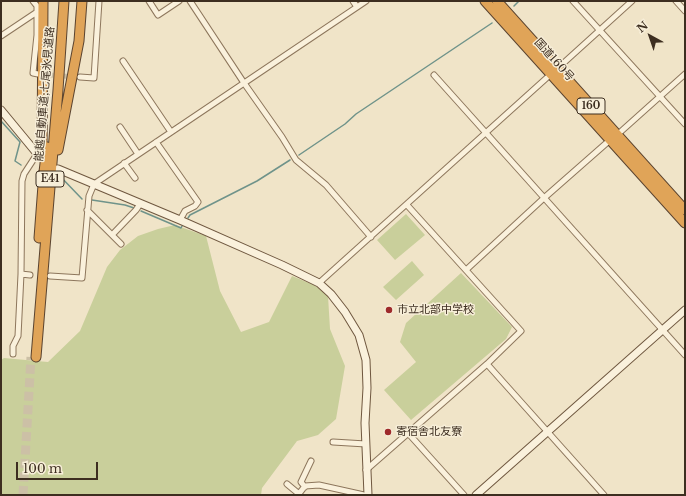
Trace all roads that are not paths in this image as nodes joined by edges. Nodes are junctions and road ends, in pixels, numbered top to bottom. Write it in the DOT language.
graph roads {
  1 [pos="33,1"];
  2 [pos="43,1"];
  3 [pos="59,1"];
  4 [pos="64,1"];
  5 [pos="82,1"];
  6 [pos="99,1"];
  7 [pos="149,1"];
  8 [pos="179,1"];
  9 [pos="190,1"];
  10 [pos="353,1"];
  11 [pos="366,1"];
  12 [pos="485,1"];
  13 [pos="497,1"];
  14 [pos="574,1"];
  15 [pos="632,1"];
  16 [pos="676,1"];
  17 [pos="356,7"];
  18 [pos="685,11"];
  19 [pos="37,12"];
  20 [pos="600,30"];
  21 [pos="1,36"];
  22 [pos="123,61"];
  23 [pos="558,68"];
  24 [pos="38,74"];
  25 [pos="551,74"];
  26 [pos="685,74"];
  27 [pos="434,75"];
  28 [pos="80,77"];
  29 [pos="244,83"];
  30 [pos="660,96"];
  31 [pos="1,110"];
  32 [pos="685,124"];
  33 [pos="120,127"];
  34 [pos="171,132"];
  35 [pos="486,133"];
  36 [pos="614,138"];
  37 [pos="156,142"];
  38 [pos="138,154"];
  39 [pos="38,155"];
  40 [pos="124,163"];
  41 [pos="58,169"];
  42 [pos="134,178"];
  43 [pos="94,184"];
  44 [pos="544,198"];
  45 [pos="45,204"];
  46 [pos="140,204"];
  47 [pos="406,205"];
  48 [pos="87,210"];
  49 [pos="685,210"];
  50 [pos="180,220"];
  51 [pos="685,223"];
  52 [pos="112,235"];
  53 [pos="371,237"];
  54 [pos="121,244"];
  55 [pos="466,270"];
  56 [pos="21,274"];
  57 [pos="30,275"];
  58 [pos="50,276"];
  59 [pos="319,283"];
  60 [pos="685,310"];
  61 [pos="662,330"];
  62 [pos="13,354"];
  63 [pos="685,355"];
  64 [pos="33,357"];
  65 [pos="487,364"];
  66 [pos="547,432"];
  67 [pos="408,433"];
  68 [pos="333,442"];
  69 [pos="366,444"];
  70 [pos="311,461"];
  71 [pos="366,470"];
  72 [pos="287,484"];
  73 [pos="305,487"];
  74 [pos="299,494"];
  75 [pos="364,495"];
  76 [pos="368,495"];
  77 [pos="464,495"];
  78 [pos="476,495"];
  79 [pos="604,495"];
  1 -- 19 [label="street"];
  2 -- 45 [label="highway"];
  3 -- 45 [label="highway, 能越自動車道;七尾氷見道路 / E41"];
  4 -- 45 [label="highway, 能越自動車道;七尾氷見道路 / E41"];
  5 -- 45 [label="highway"];
  6 -- 28 [label="street"];
  7 -- 8 [label="street"];
  9 -- 29 [label="street"];
  10 -- 17 [label="street"];
  11 -- 17 [label="street"];
  12 -- 25 [label="highway, 国道160号 / 160"];
  13 -- 23 [label="highway, 国道160号 / 160"];
  14 -- 20 [label="street"];
  15 -- 20 [label="street"];
  16 -- 18 [label="street"];
  17 -- 29 [label="street"];
  19 -- 21 [label="street"];
  19 -- 24 [label="street"];
  20 -- 23 [label="street"];
  20 -- 30 [label="street"];
  22 -- 34 [label="street"];
  23 -- 36 [label="highway, 国道160号 / 160"];
  25 -- 35 [label="street"];
  25 -- 36 [label="highway, 国道160号 / 160"];
  26 -- 30 [label="street"];
  27 -- 35 [label="street"];
  29 -- 34 [label="street"];
  29 -- 53 [label="street"];
  30 -- 32 [label="street"];
  30 -- 36 [label="street"];
  31 -- 39 [label="street"];
  33 -- 38 [label="street"];
  34 -- 37 [label="street"];
  35 -- 44 [label="street"];
  35 -- 47 [label="street"];
  36 -- 44 [label="street"];
  36 -- 49 [label="highway, 国道160号 / 160"];
  36 -- 51 [label="highway, 国道160号 / 160"];
  37 -- 38 [label="street"];
  37 -- 50 [label="street"];
  38 -- 40 [label="street"];
  39 -- 56 [label="street"];
  40 -- 42 [label="street"];
  40 -- 43 [label="street"];
  41 -- 43 [label="street"];
  43 -- 46 [label="street"];
  43 -- 48 [label="street"];
  44 -- 55 [label="street"];
  44 -- 61 [label="street"];
  45 -- 64 [label="highway, 能越自動車道;七尾氷見道路 / E41"];
  46 -- 50 [label="street"];
  46 -- 52 [label="street"];
  47 -- 53 [label="street"];
  47 -- 55 [label="street"];
  48 -- 52 [label="street"];
  48 -- 58 [label="street"];
  50 -- 59 [label="street"];
  52 -- 54 [label="street"];
  53 -- 59 [label="street"];
  55 -- 65 [label="street"];
  56 -- 57 [label="street"];
  56 -- 62 [label="street"];
  59 -- 69 [label="street"];
  60 -- 61 [label="street"];
  61 -- 63 [label="street"];
  61 -- 66 [label="street"];
  65 -- 66 [label="street"];
  65 -- 67 [label="street"];
  66 -- 78 [label="street"];
  66 -- 79 [label="street"];
  67 -- 71 [label="street"];
  67 -- 77 [label="street"];
  68 -- 69 [label="street"];
  69 -- 71 [label="street"];
  70 -- 73 [label="street"];
  71 -- 76 [label="street"];
  72 -- 74 [label="street"];
  73 -- 74 [label="street"];
  73 -- 75 [label="street"];
}
